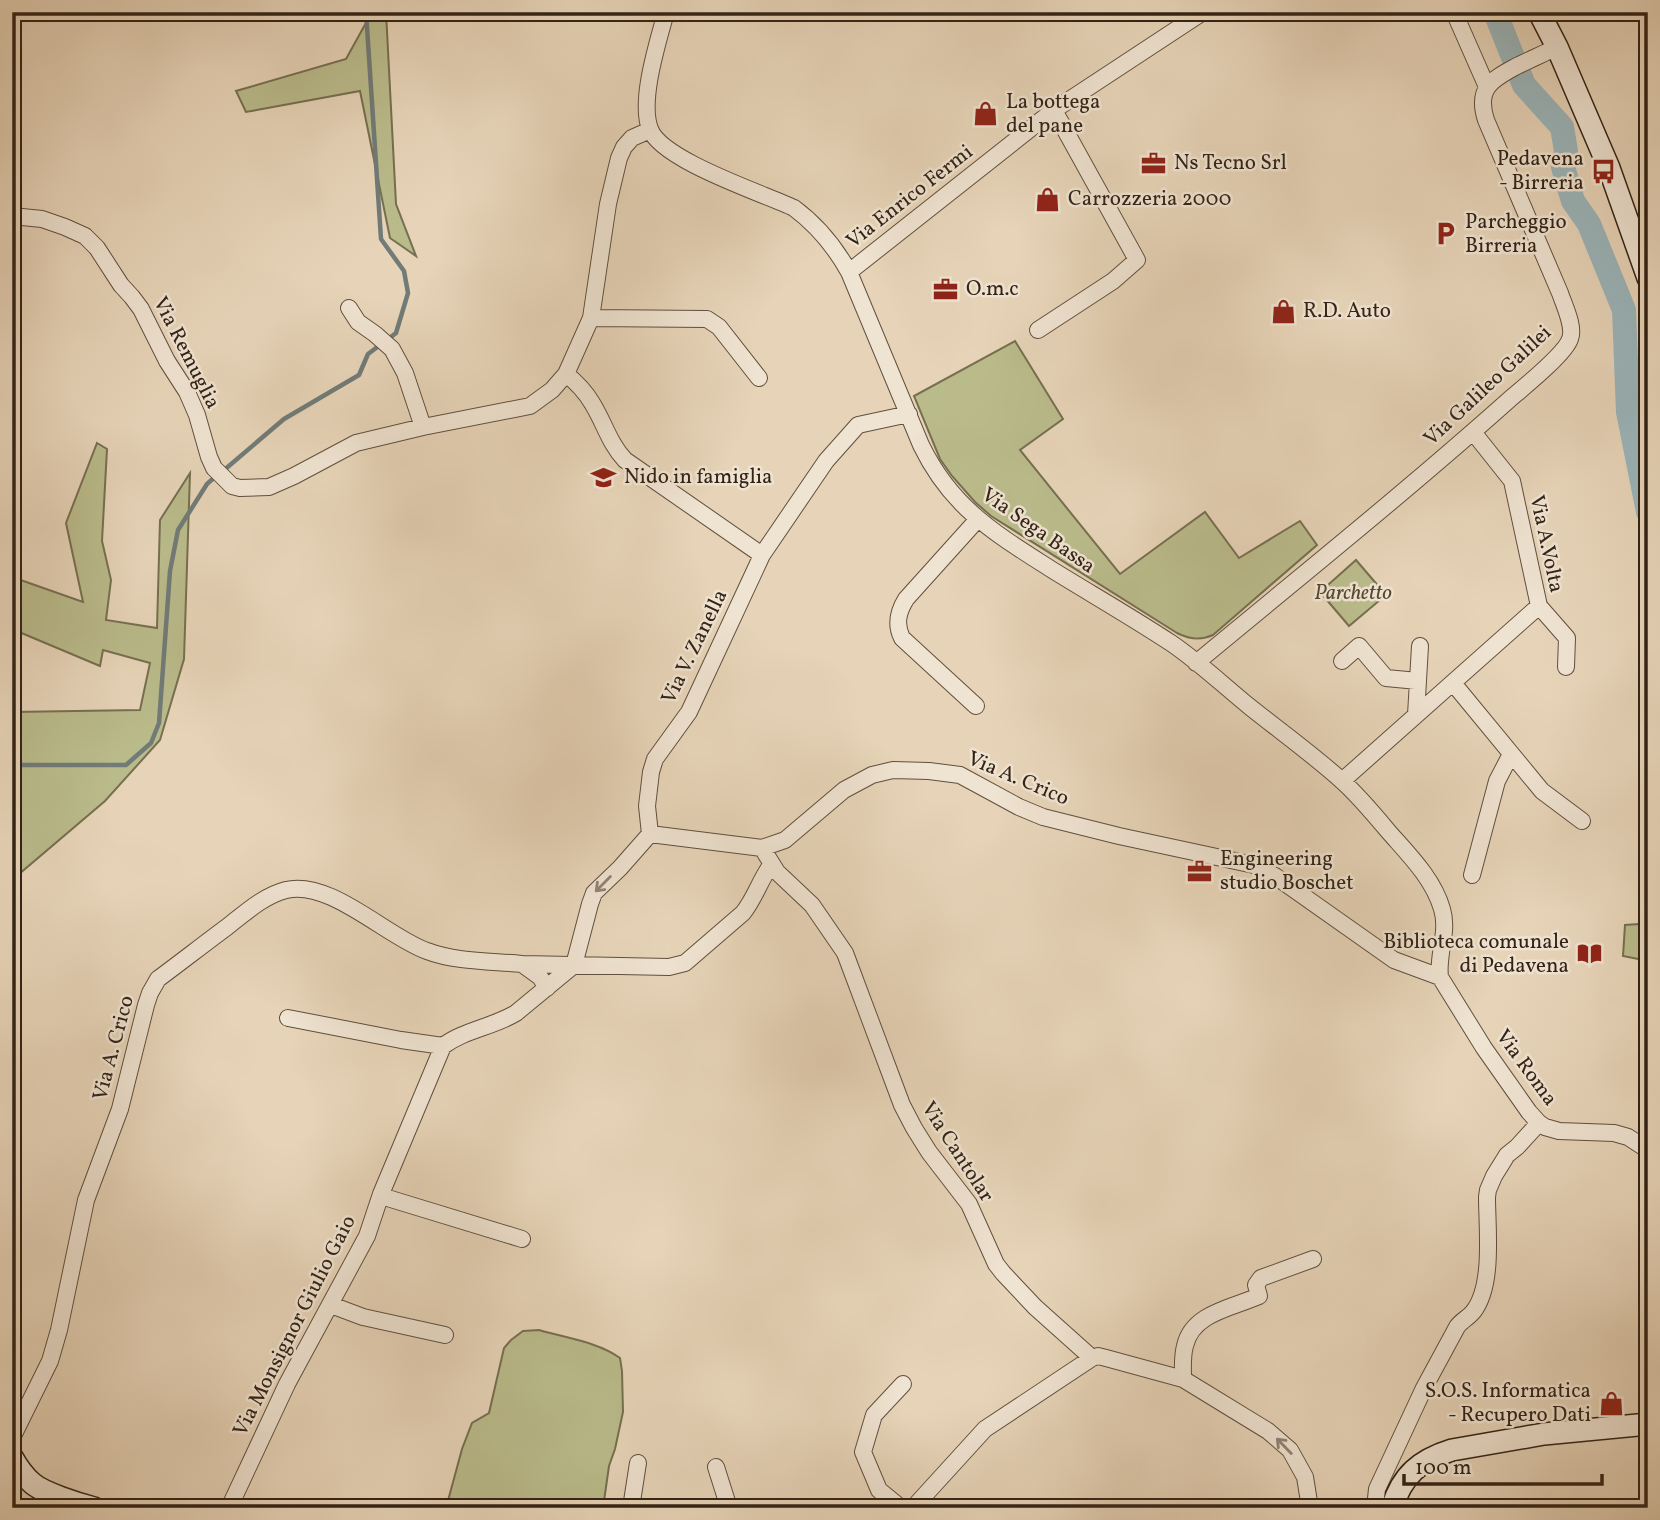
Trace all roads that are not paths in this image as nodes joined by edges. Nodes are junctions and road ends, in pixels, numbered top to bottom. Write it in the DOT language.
graph roads {
  1 [pos="666,12"];
  2 [pos="1203,12"];
  3 [pos="1454,12"];
  4 [pos="1539,12"];
  5 [pos="1557,47"];
  6 [pos="1492,82"];
  7 [pos="1054,110"];
  8 [pos="650,130"];
  9 [pos="12,216"];
  10 [pos="849,272"];
  11 [pos="1648,278"];
  12 [pos="349,307"];
  13 [pos="591,318"];
  14 [pos="1038,330"];
  15 [pos="566,374"];
  16 [pos="759,378"];
  17 [pos="909,414"];
  18 [pos="423,426"];
  19 [pos="1473,432"];
  20 [pos="978,519"];
  21 [pos="762,555"];
  22 [pos="1539,606"];
  23 [pos="1420,646"];
  24 [pos="1342,661"];
  25 [pos="1196,663"];
  26 [pos="1566,667"];
  27 [pos="1418,681"];
  28 [pos="1453,683"];
  29 [pos="976,706"];
  30 [pos="1416,715"];
  31 [pos="1511,754"];
  32 [pos="1342,781"];
  33 [pos="1582,821"];
  34 [pos="650,834"];
  35 [pos="762,848"];
  36 [pos="771,865"];
  37 [pos="1472,876"];
  38 [pos="522,964"];
  39 [pos="574,965"];
  40 [pos="1440,977"];
  41 [pos="547,988"];
  42 [pos="288,1018"];
  43 [pos="443,1046"];
  44 [pos="1539,1123"];
  45 [pos="1648,1150"];
  46 [pos="381,1196"];
  47 [pos="522,1239"];
  48 [pos="1313,1259"];
  49 [pos="331,1305"];
  50 [pos="445,1335"];
  51 [pos="1093,1358"];
  52 [pos="1190,1383"];
  53 [pos="903,1384"];
  54 [pos="1648,1424"];
  55 [pos="12,1438"];
  56 [pos="12,1457"];
  57 [pos="638,1463"];
  58 [pos="716,1467"];
  59 [pos="53,1502"];
  60 [pos="1164,1507"];
  61 [pos="94,1508"];
  62 [pos="229,1508"];
  63 [pos="631,1508"];
  64 [pos="729,1508"];
  65 [pos="901,1508"];
  66 [pos="913,1508"];
  67 [pos="1157,1508"];
  68 [pos="1310,1508"];
  69 [pos="1375,1508"];
  70 [pos="1392,1508"];
  1 -- 8 [label="street"];
  2 -- 7 [label="street, Via Enrico Fermi"];
  3 -- 6 [label="street"];
  4 -- 5 [label="main road"];
  5 -- 6 [label="street"];
  5 -- 11 [label="main road"];
  6 -- 19 [label="street, Via Galileo Galilei"];
  7 -- 10 [label="street, Via Enrico Fermi"];
  7 -- 14 [label="street"];
  8 -- 10 [label="street, Via Sega Bassa"];
  8 -- 13 [label="street, Via Remuglia"];
  9 -- 18 [label="street, Via Remuglia"];
  10 -- 17 [label="street, Via Sega Bassa"];
  12 -- 18 [label="street"];
  13 -- 15 [label="street, Via Remuglia"];
  13 -- 16 [label="street"];
  15 -- 18 [label="street, Via Remuglia"];
  15 -- 21 [label="street"];
  17 -- 20 [label="street, Via Sega Bassa"];
  17 -- 21 [label="street, Via V. Zanella"];
  19 -- 22 [label="street, Via A.Volta"];
  19 -- 25 [label="street, Via Galileo Galilei"];
  20 -- 25 [label="street, Via Sega Bassa"];
  20 -- 29 [label="street"];
  21 -- 34 [label="street, Via V. Zanella"];
  22 -- 26 [label="street"];
  22 -- 28 [label="street, Via A.Volta"];
  23 -- 27 [label="street"];
  24 -- 27 [label="street"];
  25 -- 32 [label="street, Via Sega Bassa"];
  27 -- 30 [label="street"];
  28 -- 30 [label="street, Via A.Volta"];
  28 -- 31 [label="street"];
  30 -- 32 [label="street, Via A.Volta"];
  31 -- 33 [label="street"];
  31 -- 37 [label="street"];
  32 -- 40 [label="street, Via Sega Bassa"];
  34 -- 35 [label="street"];
  34 -- 39 [label="street, one-way"];
  35 -- 36 [label="street, Via Cantolar"];
  35 -- 40 [label="street, Via A. Crico"];
  36 -- 39 [label="street"];
  36 -- 51 [label="street, Via Cantolar"];
  38 -- 39 [label="street, Via A. Crico"];
  38 -- 41 [label="street"];
  38 -- 55 [label="street, Via A. Crico"];
  39 -- 41 [label="street"];
  40 -- 44 [label="street, Via Roma"];
  41 -- 43 [label="street"];
  42 -- 43 [label="street"];
  43 -- 46 [label="street, Via Monsignor Giulio Gaio"];
  44 -- 45 [label="street, Via Roma"];
  44 -- 69 [label="street"];
  46 -- 47 [label="street"];
  46 -- 49 [label="street, Via Monsignor Giulio Gaio"];
  48 -- 52 [label="street"];
  49 -- 50 [label="street"];
  49 -- 62 [label="street, Via Monsignor Giulio Gaio"];
  51 -- 52 [label="street"];
  51 -- 66 [label="street"];
  68 -- 52 [label="street, one-way"];
  53 -- 65 [label="street"];
  54 -- 70 [label="main road"];
  56 -- 59 [label="main road"];
  57 -- 63 [label="street"];
  58 -- 64 [label="street"];
  59 -- 61 [label="main road"];
  60 -- 67 [label="street"];
}
